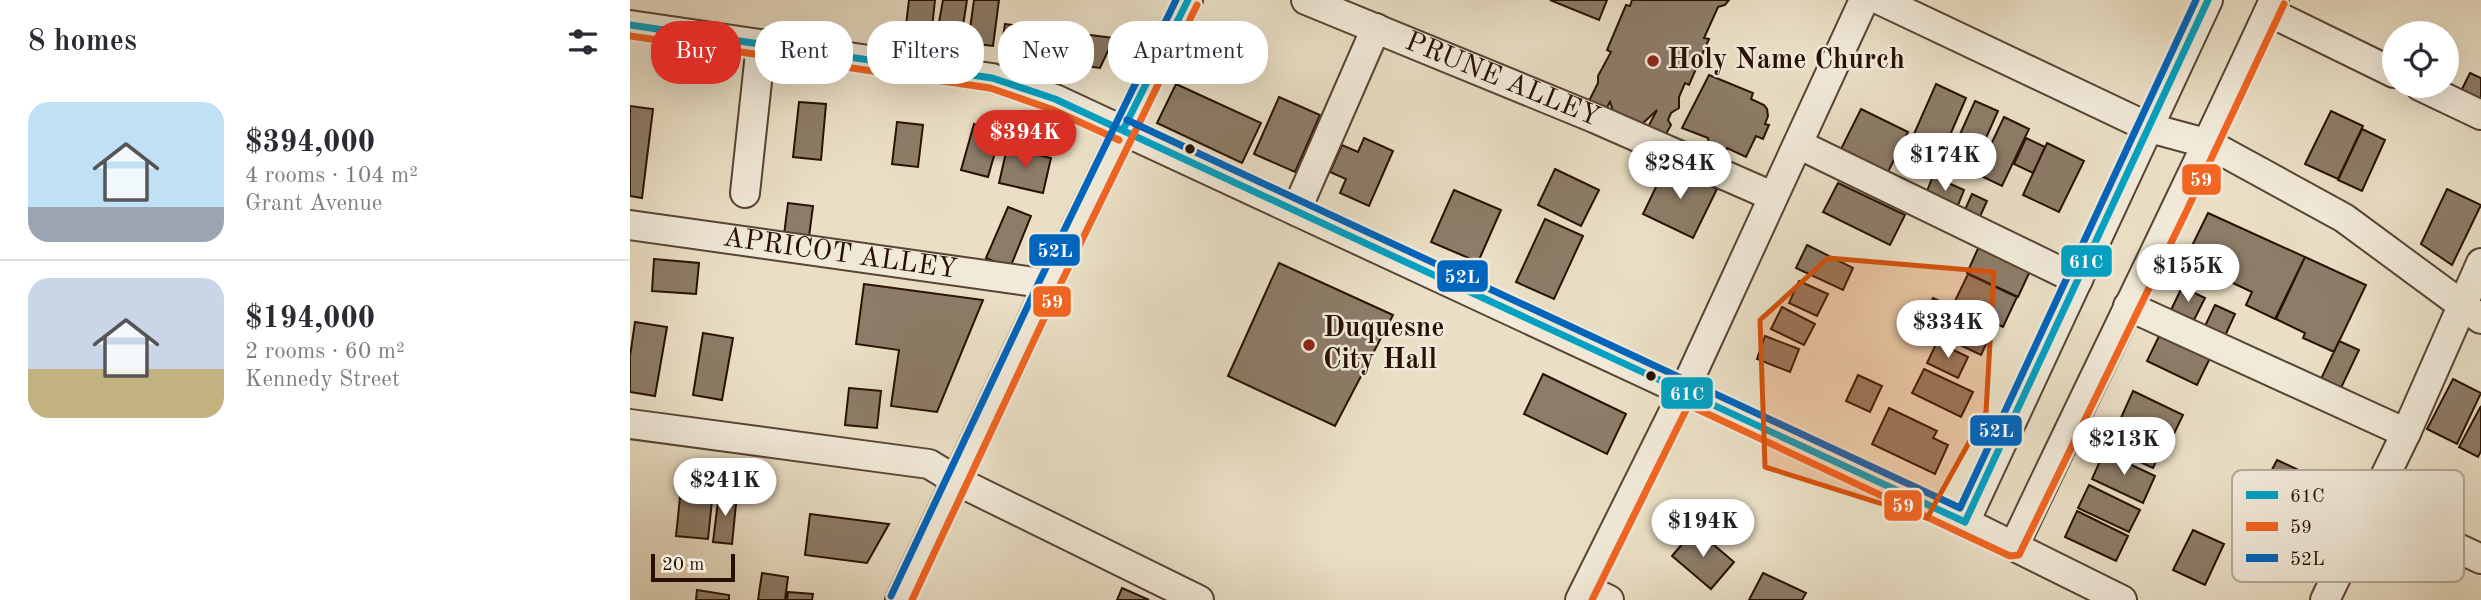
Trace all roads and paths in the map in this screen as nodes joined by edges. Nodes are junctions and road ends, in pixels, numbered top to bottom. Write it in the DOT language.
graph roads {
  1 [pos="1188,0"];
  2 [pos="1306,0"];
  3 [pos="1864,0"];
  4 [pos="1881,0"];
  5 [pos="2208,0"];
  6 [pos="2271,6"];
  7 [pos="1353,9"];
  8 [pos="630,25"];
  9 [pos="1376,28"];
  10 [pos="755,43"];
  11 [pos="853,58"];
  12 [pos="2382,66"];
  13 [pos="757,84"];
  14 [pos="2445,98"];
  15 [pos="2481,115"];
  16 [pos="2150,128"];
  17 [pos="1123,130"];
  18 [pos="1798,144"];
  19 [pos="2209,144"];
  20 [pos="745,193"];
  21 [pos="1772,196"];
  22 [pos="1296,211"];
  23 [pos="630,225"];
  24 [pos="2481,263"];
  25 [pos="2078,280"];
  26 [pos="1049,284"];
  27 [pos="2128,306"];
  28 [pos="2471,312"];
  29 [pos="1684,391"];
  30 [pos="630,424"];
  31 [pos="2406,433"];
  32 [pos="2388,470"];
  33 [pos="957,481"];
  34 [pos="1965,522"];
  35 [pos="2014,546"];
  36 [pos="2464,551"];
  37 [pos="2481,559"];
  38 [pos="2334,582"];
  39 [pos="1592,596"];
  40 [pos="900,600"];
  41 [pos="1199,600"];
  42 [pos="2122,600"];
  43 [pos="2325,600"];
  1 -- 17 [label="street"];
  2 -- 7 [label="street, PRUNE ALLEY"];
  3 -- 18 [label="street"];
  4 -- 16 [label="street"];
  5 -- 16 [label="street"];
  6 -- 12 [label="street"];
  6 -- 19 [label="street"];
  7 -- 9 [label="street, PRUNE ALLEY"];
  8 -- 10 [label="street"];
  9 -- 21 [label="street, PRUNE ALLEY"];
  9 -- 22 [label="street"];
  11 -- 17 [label="street"];
  13 -- 20 [label="street"];
  14 -- 15 [label="street"];
  16 -- 19 [label="street"];
  16 -- 25 [label="street"];
  17 -- 22 [label="street"];
  17 -- 26 [label="street"];
  18 -- 21 [label="street"];
  18 -- 25 [label="street"];
  19 -- 27 [label="street"];
  19 -- 28 [label="street"];
  21 -- 29 [label="street"];
  22 -- 29 [label="street"];
  23 -- 26 [label="street, APRICOT ALLEY"];
  24 -- 28 [label="street"];
  25 -- 34 [label="street"];
  26 -- 33 [label="street"];
  27 -- 31 [label="street"];
  27 -- 35 [label="street"];
  28 -- 31 [label="street"];
  29 -- 34 [label="street"];
  29 -- 39 [label="street"];
  30 -- 33 [label="street"];
  31 -- 32 [label="street"];
  33 -- 40 [label="street"];
  33 -- 41 [label="street"];
  34 -- 35 [label="street"];
  35 -- 42 [label="street"];
  36 -- 37 [label="street"];
  38 -- 43 [label="street"];
}
